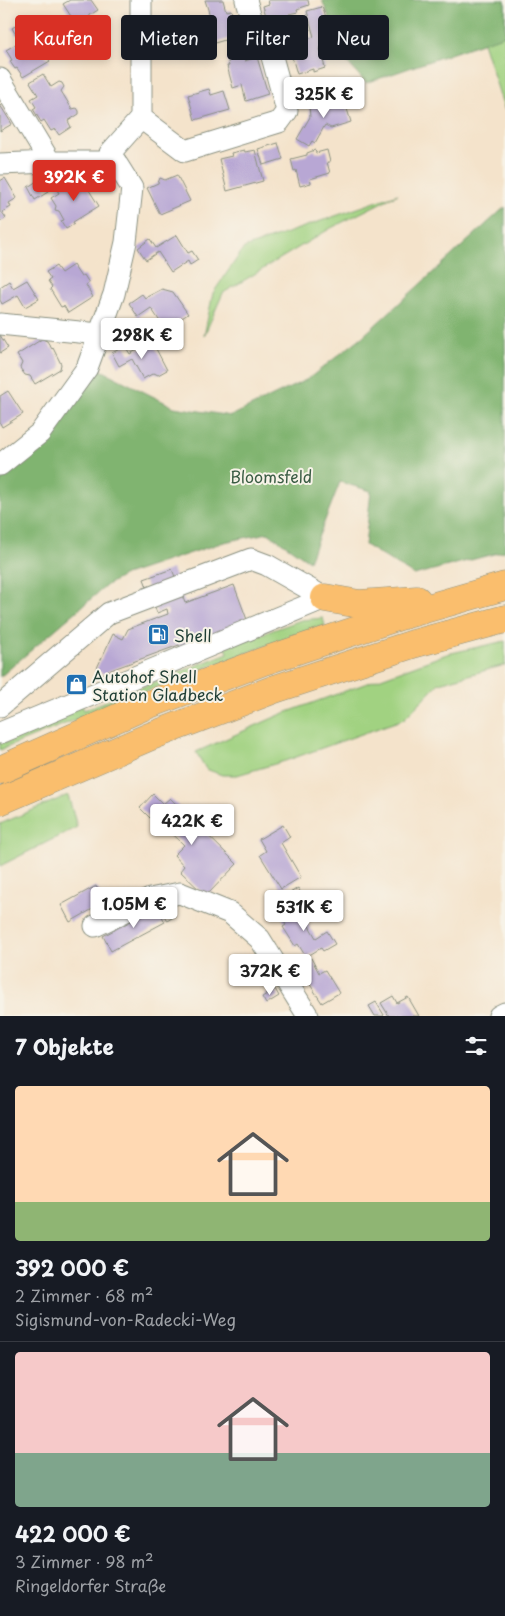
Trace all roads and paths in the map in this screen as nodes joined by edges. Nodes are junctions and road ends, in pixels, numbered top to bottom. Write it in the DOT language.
graph roads {
  1 [pos="141,0"];
  2 [pos="246,0"];
  3 [pos="0,79"];
  4 [pos="141,118"];
  5 [pos="50,162"];
  6 [pos="116,162"];
  7 [pos="0,164"];
  8 [pos="0,324"];
  9 [pos="99,334"];
  10 [pos="0,465"];
  11 [pos="502,587"];
  12 [pos="326,598"];
  13 [pos="505,619"];
  14 [pos="0,706"];
  15 [pos="0,733"];
  16 [pos="0,770"];
  17 [pos="0,801"];
  18 [pos="95,926"];
  19 [pos="505,1012"];
  20 [pos="308,1016"];
  21 [pos="499,1016"];
  1 -- 4 [label="street"];
  2 -- 4 [label="street"];
  3 -- 5 [label="street"];
  4 -- 6 [label="street"];
  5 -- 6 [label="street"];
  5 -- 7 [label="street"];
  6 -- 9 [label="street"];
  8 -- 9 [label="street"];
  9 -- 10 [label="street"];
  11 -- 12 [label="highway"];
  11 -- 16 [label="highway"];
  12 -- 14 [label="street"];
  12 -- 15 [label="street"];
  13 -- 17 [label="highway"];
  18 -- 20 [label="street"];
  19 -- 21 [label="street"];
}
